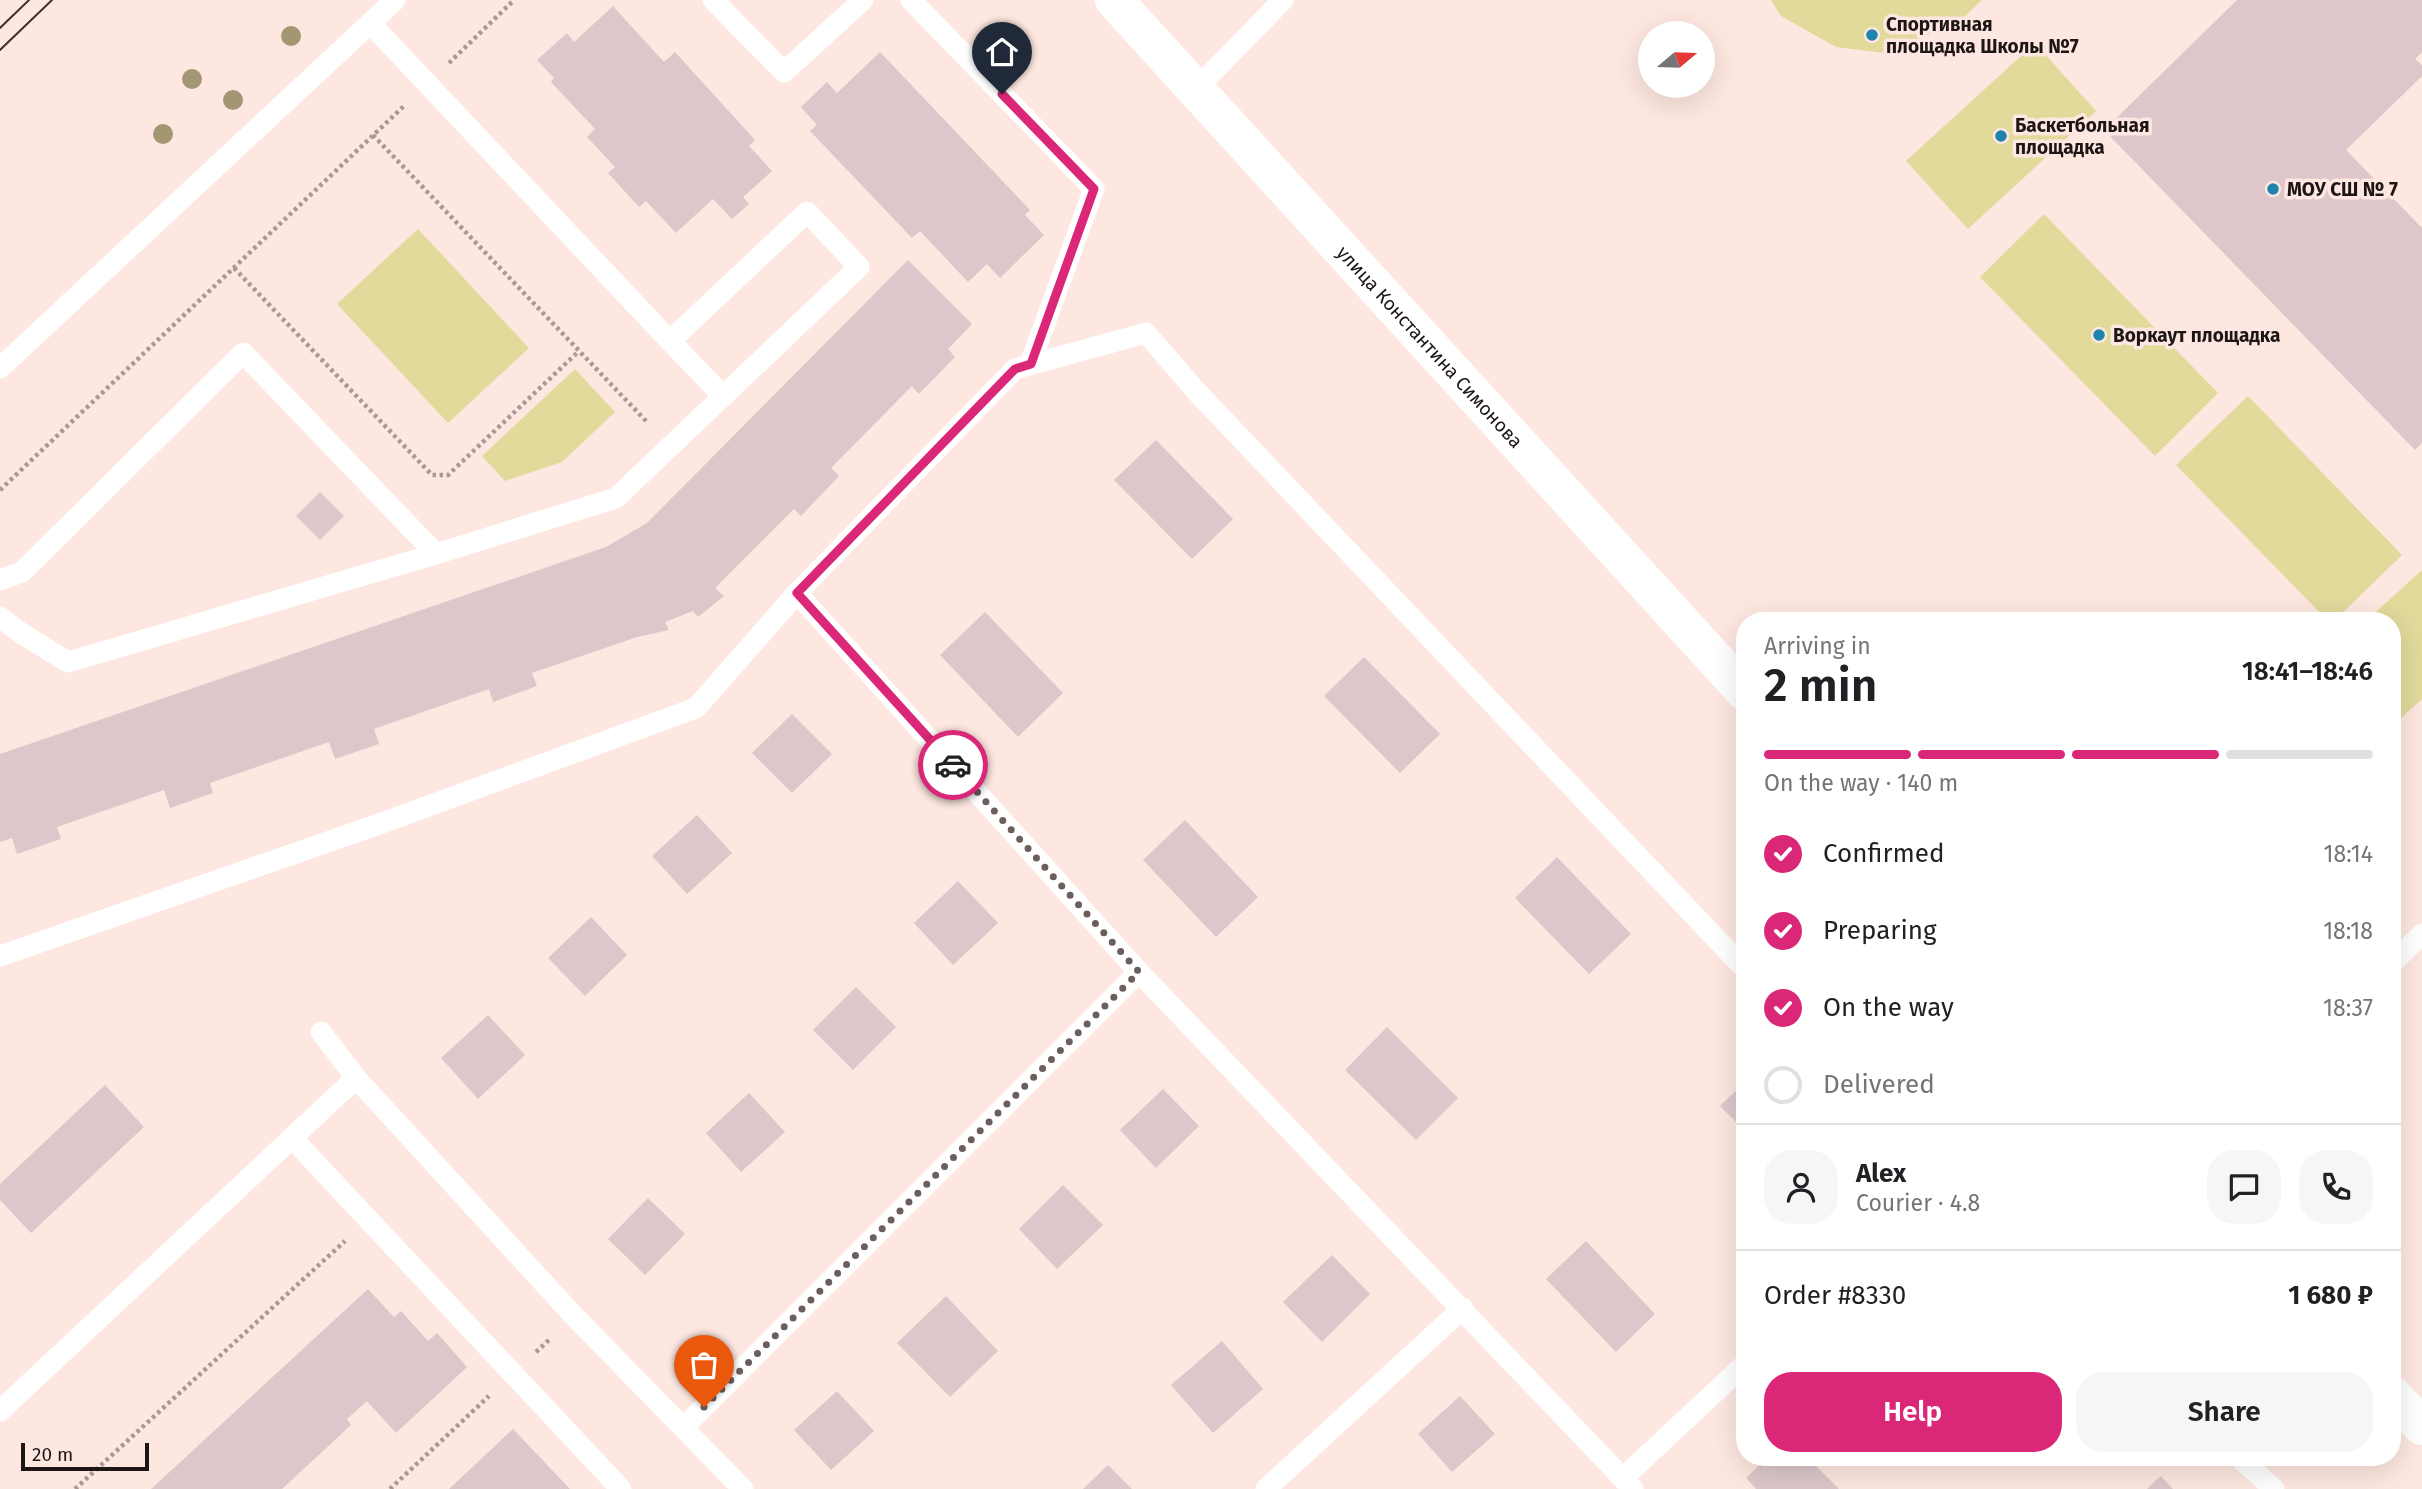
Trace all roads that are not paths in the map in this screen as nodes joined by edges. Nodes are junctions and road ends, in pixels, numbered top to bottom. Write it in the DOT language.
graph roads {
  1 [pos="395,0"];
  2 [pos="713,0"];
  3 [pos="863,0"];
  4 [pos="911,0"];
  5 [pos="1114,0"];
  6 [pos="1283,0"];
  7 [pos="370,23"];
  8 [pos="1196,89"];
  9 [pos="670,341"];
  10 [pos="1031,364"];
  11 [pos="0,368"];
  12 [pos="723,396"];
  13 [pos="436,554"];
  14 [pos="0,580"];
  15 [pos="797,593"];
  16 [pos="0,617"];
  17 [pos="1736,682"];
  18 [pos="2422,934"];
  19 [pos="2401,954"];
  20 [pos="0,956"];
  21 [pos="1736,960"];
  22 [pos="1139,972"];
  23 [pos="321,1032"];
  24 [pos="356,1078"];
  25 [pos="292,1138"];
  26 [pos="1463,1308"];
  27 [pos="1736,1373"];
  28 [pos="2401,1404"];
  29 [pos="0,1411"];
  30 [pos="2422,1426"];
  31 [pos="684,1427"];
  32 [pos="2249,1466"];
  33 [pos="1628,1484"];
  34 [pos="621,1489"];
  35 [pos="743,1489"];
  36 [pos="1266,1489"];
  37 [pos="2274,1489"];
  1 -- 7 [label="lane"];
  2 -- 3 [label="lane"];
  4 -- 10 [label="lane"];
  5 -- 8 [label="street, улица Константина Симонова"];
  6 -- 8 [label="lane"];
  7 -- 9 [label="lane"];
  7 -- 11 [label="lane"];
  8 -- 17 [label="street, улица Константина Симонова"];
  9 -- 12 [label="lane"];
  9 -- 12 [label="lane"];
  10 -- 15 [label="lane"];
  10 -- 21 [label="lane"];
  12 -- 13 [label="lane"];
  13 -- 14 [label="lane"];
  13 -- 16 [label="lane"];
  15 -- 20 [label="lane"];
  15 -- 22 [label="lane"];
  18 -- 19 [label="lane"];
  22 -- 26 [label="lane"];
  22 -- 31 [label="lane"];
  23 -- 24 [label="lane"];
  24 -- 25 [label="lane"];
  24 -- 31 [label="lane"];
  25 -- 29 [label="lane"];
  25 -- 34 [label="lane"];
  26 -- 33 [label="lane"];
  26 -- 36 [label="lane"];
  27 -- 33 [label="lane"];
  28 -- 30 [label="street"];
  31 -- 35 [label="lane"];
  32 -- 37 [label="lane"];
}
